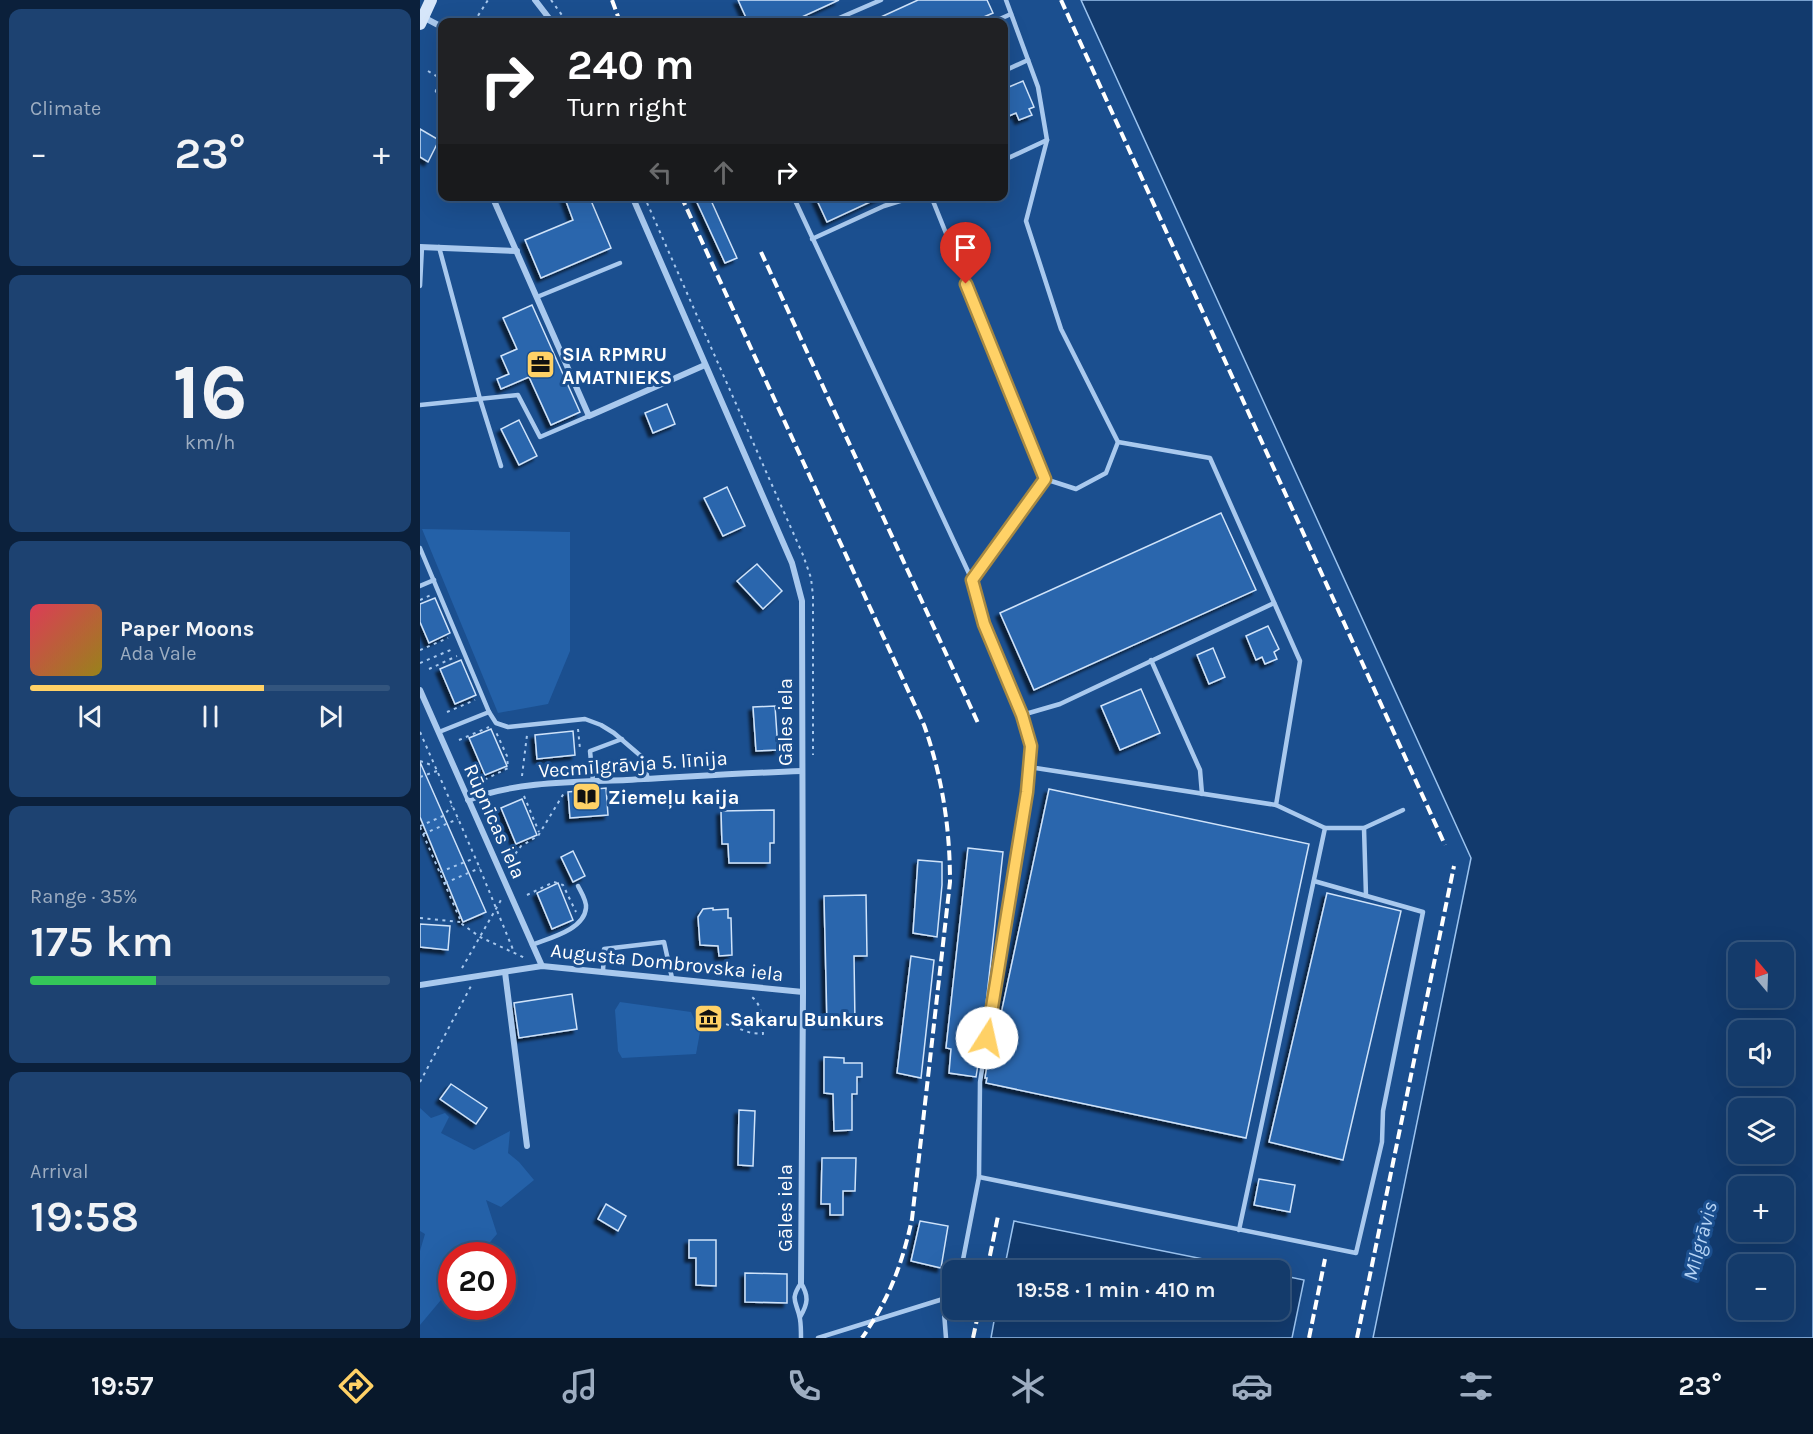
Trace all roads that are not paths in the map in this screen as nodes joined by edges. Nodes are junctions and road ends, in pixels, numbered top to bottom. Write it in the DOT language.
graph roads {
  1 [pos="431,0"];
  2 [pos="535,0"];
  3 [pos="881,0"];
  4 [pos="1006,0"];
  5 [pos="1011,14"];
  6 [pos="549,18"];
  7 [pos="839,18"];
  8 [pos="1002,18"];
  9 [pos="422,20"];
  10 [pos="438,26"];
  11 [pos="1028,60"];
  12 [pos="1008,69"];
  13 [pos="1047,140"];
  14 [pos="1008,158"];
  15 [pos="494,201"];
  16 [pos="634,201"];
  17 [pos="795,201"];
  18 [pos="900,201"];
  19 [pos="933,201"];
  20 [pos="812,239"];
  21 [pos="421,247"];
  22 [pos="439,247"];
  23 [pos="517,251"];
  24 [pos="620,263"];
  25 [pos="420,286"];
  26 [pos="537,297"];
  27 [pos="705,365"];
  28 [pos="480,399"];
  29 [pos="420,405"];
  30 [pos="589,417"];
  31 [pos="1118,442"];
  32 [pos="501,466"];
  33 [pos="1045,479"];
  34 [pos="420,548"];
  35 [pos="434,580"];
  36 [pos="972,580"];
  37 [pos="420,586"];
  38 [pos="1274,603"];
  39 [pos="1151,660"];
  40 [pos="420,690"];
  41 [pos="489,711"];
  42 [pos="1022,715"];
  43 [pos="438,732"];
  44 [pos="622,739"];
  45 [pos="1029,767"];
  46 [pos="802,771"];
  47 [pos="648,778"];
  48 [pos="593,781"];
  49 [pos="1202,794"];
  50 [pos="468,800"];
  51 [pos="1276,805"];
  52 [pos="1403,810"];
  53 [pos="1325,828"];
  54 [pos="1364,828"];
  55 [pos="1314,881"];
  56 [pos="578,886"];
  57 [pos="1366,896"];
  58 [pos="532,945"];
  59 [pos="542,966"];
  60 [pos="505,972"];
  61 [pos="603,972"];
  62 [pos="672,978"];
  63 [pos="420,985"];
  64 [pos="803,992"];
  65 [pos="527,1146"];
  66 [pos="979,1178"];
  67 [pos="1239,1230"];
  68 [pos="964,1260"];
  69 [pos="801,1283"];
  70 [pos="942,1299"];
  71 [pos="800,1317"];
  72 [pos="945,1320"];
  73 [pos="801,1338"];
  74 [pos="818,1338"];
  75 [pos="946,1338"];
  1 -- 9 [label="main road"];
  2 -- 6 [label="street"];
  3 -- 7 [label="lane"];
  4 -- 5 [label="lane"];
  5 -- 8 [label="lane"];
  5 -- 11 [label="lane"];
  9 -- 10 [label="street"];
  11 -- 12 [label="lane"];
  11 -- 13 [label="lane"];
  13 -- 14 [label="lane"];
  13 -- 31 [label="lane"];
  15 -- 23 [label="street"];
  16 -- 27 [label="street, Gāles iela"];
  17 -- 20 [label="lane"];
  18 -- 20 [label="lane"];
  19 -- 33 [label="lane"];
  20 -- 36 [label="lane"];
  21 -- 22 [label="street"];
  21 -- 25 [label="lane"];
  22 -- 23 [label="street"];
  22 -- 28 [label="lane"];
  23 -- 26 [label="street"];
  24 -- 26 [label="lane"];
  26 -- 30 [label="street"];
  27 -- 30 [label="street"];
  27 -- 46 [label="street, Gāles iela"];
  28 -- 29 [label="lane"];
  28 -- 30 [label="lane"];
  28 -- 32 [label="lane"];
  31 -- 33 [label="lane"];
  31 -- 38 [label="lane"];
  33 -- 36 [label="lane"];
  34 -- 35 [label="lane"];
  35 -- 37 [label="lane"];
  35 -- 41 [label="lane"];
  36 -- 42 [label="lane"];
  38 -- 39 [label="lane"];
  38 -- 51 [label="lane"];
  39 -- 42 [label="lane"];
  39 -- 49 [label="lane"];
  40 -- 43 [label="street, Rūpnīcas iela"];
  41 -- 43 [label="lane"];
  41 -- 44 [label="lane"];
  42 -- 45 [label="lane"];
  43 -- 50 [label="street, Rūpnīcas iela"];
  44 -- 47 [label="lane"];
  44 -- 48 [label="lane"];
  45 -- 49 [label="lane"];
  45 -- 66 [label="lane"];
  46 -- 47 [label="street, Vecmīlgrāvja 5. līnija"];
  46 -- 64 [label="street, Gāles iela"];
  47 -- 48 [label="street, Vecmīlgrāvja 5. līnija"];
  48 -- 50 [label="street, Vecmīlgrāvja 5. līnija"];
  49 -- 51 [label="lane"];
  50 -- 58 [label="street, Rūpnīcas iela"];
  51 -- 53 [label="lane"];
  52 -- 54 [label="lane"];
  53 -- 54 [label="lane"];
  53 -- 55 [label="lane"];
  54 -- 57 [label="lane"];
  55 -- 57 [label="lane"];
  55 -- 67 [label="lane"];
  56 -- 58 [label="lane"];
  57 -- 67 [label="lane"];
  58 -- 59 [label="street, Rūpnīcas iela"];
  59 -- 60 [label="street, Augusta Dombrovska iela"];
  59 -- 61 [label="street, Augusta Dombrovska iela"];
  60 -- 63 [label="street, Augusta Dombrovska iela"];
  60 -- 65 [label="street"];
  61 -- 62 [label="street, Augusta Dombrovska iela"];
  61 -- 62 [label="lane"];
  62 -- 64 [label="street, Augusta Dombrovska iela"];
  64 -- 69 [label="street, Gāles iela"];
  66 -- 67 [label="lane"];
  66 -- 68 [label="lane"];
  69 -- 71 [label="lane"];
  69 -- 71 [label="lane"];
  70 -- 74 [label="lane"];
  71 -- 73 [label="lane"];
  72 -- 75 [label="lane"];
}
